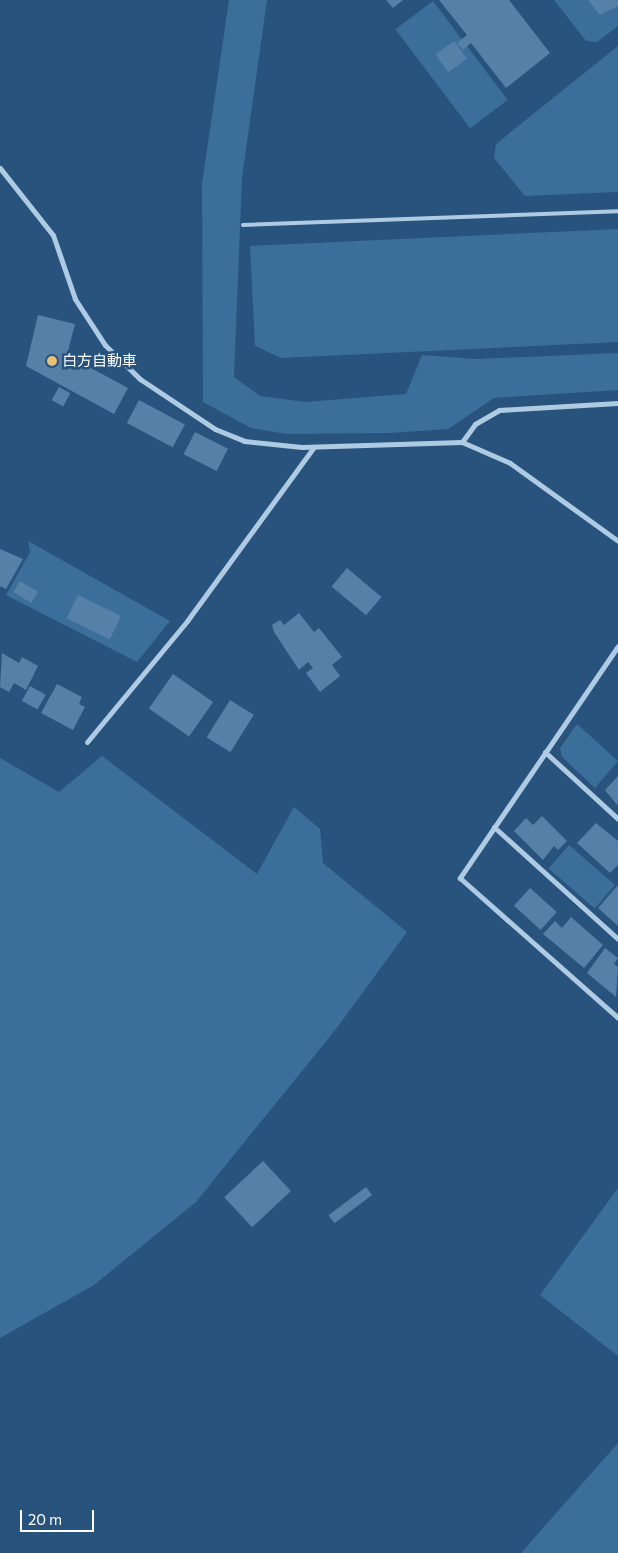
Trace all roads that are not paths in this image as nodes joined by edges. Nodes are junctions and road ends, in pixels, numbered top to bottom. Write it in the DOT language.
graph roads {
  1 [pos="0,168"];
  2 [pos="618,211"];
  3 [pos="243,225"];
  4 [pos="618,403"];
  5 [pos="462,442"];
  6 [pos="314,447"];
  7 [pos="618,541"];
  8 [pos="618,646"];
  9 [pos="86,742"];
  10 [pos="545,752"];
  11 [pos="618,820"];
  12 [pos="494,827"];
  13 [pos="618,939"];
  14 [pos="618,1018"];
  1 -- 6 [label="street"];
  2 -- 3 [label="lane"];
  4 -- 5 [label="street"];
  5 -- 6 [label="street"];
  5 -- 7 [label="street"];
  6 -- 9 [label="street"];
  8 -- 10 [label="street"];
  10 -- 11 [label="street"];
  10 -- 12 [label="street"];
  12 -- 13 [label="street"];
  12 -- 14 [label="street"];
}
